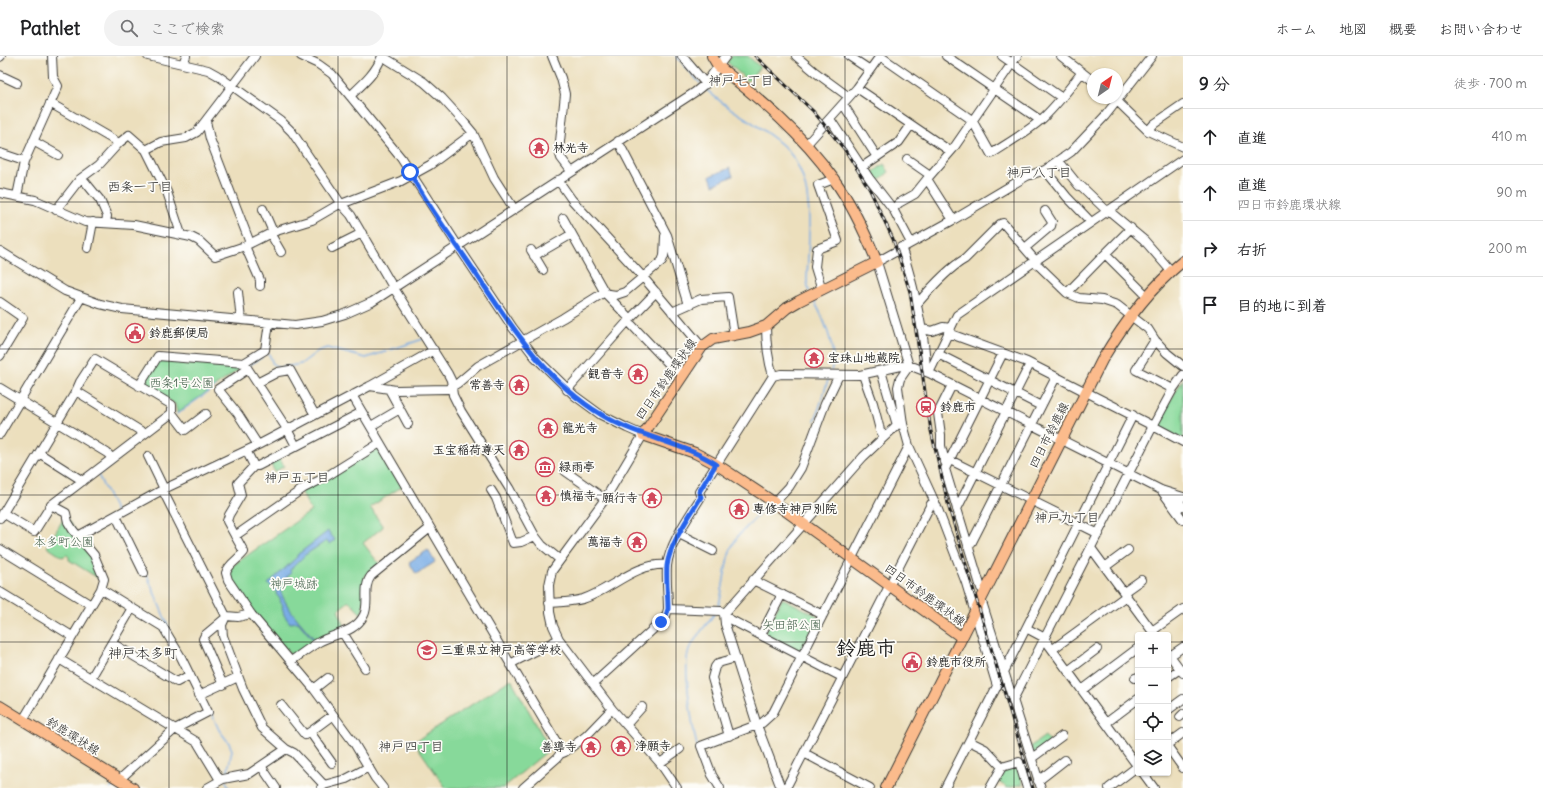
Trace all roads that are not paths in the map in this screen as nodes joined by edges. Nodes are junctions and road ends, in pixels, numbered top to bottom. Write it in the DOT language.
graph roads {
  1 [pos="52,56"];
  2 [pos="148,56"];
  3 [pos="186,56"];
  4 [pos="244,56"];
  5 [pos="382,56"];
  6 [pos="552,56"];
  7 [pos="682,56"];
  8 [pos="712,56"];
  9 [pos="726,56"];
  10 [pos="796,56"];
  11 [pos="849,56"];
  12 [pos="880,56"];
  13 [pos="946,56"];
  14 [pos="1002,56"];
  15 [pos="1017,56"];
  16 [pos="1061,56"];
  17 [pos="1152,56"];
  18 [pos="306,57"];
  19 [pos="253,59"];
  20 [pos="1012,63"];
  21 [pos="183,64"];
  22 [pos="718,66"];
  23 [pos="870,70"];
  24 [pos="1082,72"];
  25 [pos="0,75"];
  26 [pos="1087,76"];
  27 [pos="17,83"];
  28 [pos="705,84"];
  29 [pos="233,87"];
  30 [pos="857,88"];
  31 [pos="994,89"];
  32 [pos="1123,91"];
  33 [pos="350,96"];
  34 [pos="849,97"];
  35 [pos="1062,98"];
  36 [pos="50,103"];
  37 [pos="843,104"];
  38 [pos="1112,104"];
  39 [pos="1121,104"];
  40 [pos="1183,104"];
  41 [pos="830,119"];
  42 [pos="972,120"];
  43 [pos="1040,120"];
  44 [pos="206,121"];
  45 [pos="911,125"];
  46 [pos="1148,131"];
  47 [pos="473,133"];
  48 [pos="33,141"];
  49 [pos="618,141"];
  50 [pos="119,143"];
  51 [pos="806,145"];
  52 [pos="1183,147"];
  53 [pos="146,150"];
  54 [pos="950,151"];
  55 [pos="0,153"];
  56 [pos="58,155"];
  57 [pos="877,157"];
  58 [pos="907,159"];
  59 [pos="1183,159"];
  60 [pos="1059,161"];
  61 [pos="24,162"];
  62 [pos="862,167"];
  63 [pos="1045,170"];
  64 [pos="572,171"];
  65 [pos="412,175"];
  66 [pos="929,177"];
  67 [pos="82,178"];
  68 [pos="834,178"];
  69 [pos="558,180"];
  70 [pos="0,193"];
  71 [pos="18,196"];
  72 [pos="341,204"];
  73 [pos="263,209"];
  74 [pos="514,209"];
  75 [pos="893,209"];
  76 [pos="56,210"];
  77 [pos="1045,211"];
  78 [pos="1108,211"];
  79 [pos="562,218"];
  80 [pos="953,220"];
  81 [pos="93,222"];
  82 [pos="1091,222"];
  83 [pos="106,223"];
  84 [pos="1131,228"];
  85 [pos="271,233"];
  86 [pos="362,233"];
  87 [pos="179,234"];
  88 [pos="572,234"];
  89 [pos="667,235"];
  90 [pos="911,243"];
  91 [pos="247,244"];
  92 [pos="458,246"];
  93 [pos="88,248"];
  94 [pos="332,248"];
  95 [pos="901,248"];
  96 [pos="1025,248"];
  97 [pos="0,251"];
  98 [pos="281,252"];
  99 [pos="1105,254"];
  100 [pos="1035,260"];
  101 [pos="1183,261"];
  102 [pos="876,262"];
  103 [pos="543,270"];
  104 [pos="1171,271"];
  105 [pos="643,277"];
  106 [pos="260,286"];
  107 [pos="395,287"];
  108 [pos="820,291"];
  109 [pos="238,292"];
  110 [pos="656,292"];
  111 [pos="605,293"];
  112 [pos="1067,293"];
  113 [pos="1147,296"];
  114 [pos="81,298"];
  115 [pos="0,302"];
  116 [pos="917,304"];
  117 [pos="688,305"];
  118 [pos="672,312"];
  119 [pos="1131,315"];
  120 [pos="242,320"];
  121 [pos="629,320"];
  122 [pos="269,323"];
  123 [pos="766,326"];
  124 [pos="922,329"];
  125 [pos="950,330"];
  126 [pos="734,335"];
  127 [pos="1155,340"];
  128 [pos="523,341"];
  129 [pos="702,346"];
  130 [pos="2,347"];
  131 [pos="434,350"];
  132 [pos="1003,353"];
  133 [pos="938,354"];
  134 [pos="0,356"];
  135 [pos="1030,364"];
  136 [pos="246,366"];
  137 [pos="909,366"];
  138 [pos="1183,366"];
  139 [pos="881,371"];
  140 [pos="927,372"];
  141 [pos="683,374"];
  142 [pos="838,375"];
  143 [pos="863,375"];
  144 [pos="1183,375"];
  145 [pos="773,376"];
  146 [pos="1056,377"];
  147 [pos="989,381"];
  148 [pos="257,383"];
  149 [pos="952,385"];
  150 [pos="139,386"];
  151 [pos="370,386"];
  152 [pos="451,387"];
  153 [pos="0,388"];
  154 [pos="389,389"];
  155 [pos="1173,389"];
  156 [pos="567,390"];
  157 [pos="76,391"];
  158 [pos="1086,392"];
  159 [pos="1015,394"];
  160 [pos="352,395"];
  161 [pos="980,399"];
  162 [pos="20,400"];
  163 [pos="1041,406"];
  164 [pos="400,409"];
  165 [pos="362,412"];
  166 [pos="1005,412"];
  167 [pos="206,414"];
  168 [pos="174,415"];
  169 [pos="315,415"];
  170 [pos="1133,415"];
  171 [pos="57,422"];
  172 [pos="408,424"];
  173 [pos="900,424"];
  174 [pos="1031,425"];
  175 [pos="371,426"];
  176 [pos="1153,426"];
  177 [pos="287,429"];
  178 [pos="144,433"];
  179 [pos="0,434"];
  180 [pos="643,435"];
  181 [pos="884,436"];
  182 [pos="1062,440"];
  183 [pos="1183,442"];
  184 [pos="380,443"];
  185 [pos="258,445"];
  186 [pos="296,446"];
  187 [pos="908,446"];
  188 [pos="247,452"];
  189 [pos="38,454"];
  190 [pos="148,456"];
  191 [pos="112,458"];
  192 [pos="946,461"];
  193 [pos="1109,463"];
  194 [pos="716,464"];
  195 [pos="254,466"];
  196 [pos="565,471"];
  197 [pos="974,473"];
  198 [pos="1129,474"];
  199 [pos="83,481"];
  200 [pos="1000,486"];
  201 [pos="164,490"];
  202 [pos="491,490"];
  203 [pos="1161,490"];
  204 [pos="1174,495"];
  205 [pos="1183,497"];
  206 [pos="605,499"];
  207 [pos="1031,501"];
  208 [pos="773,502"];
  209 [pos="934,502"];
  210 [pos="51,505"];
  211 [pos="1183,507"];
  212 [pos="957,509"];
  213 [pos="1,515"];
  214 [pos="117,515"];
  215 [pos="1183,520"];
  216 [pos="803,524"];
  217 [pos="1079,524"];
  218 [pos="430,528"];
  219 [pos="679,534"];
  220 [pos="1099,534"];
  221 [pos="78,536"];
  222 [pos="235,536"];
  223 [pos="535,536"];
  224 [pos="968,546"];
  225 [pos="1091,548"];
  226 [pos="0,549"];
  227 [pos="1128,550"];
  228 [pos="713,551"];
  229 [pos="560,559"];
  230 [pos="852,559"];
  231 [pos="667,566"];
  232 [pos="1105,567"];
  233 [pos="144,573"];
  234 [pos="753,580"];
  235 [pos="1141,580"];
  236 [pos="889,586"];
  237 [pos="101,589"];
  238 [pos="0,592"];
  239 [pos="782,594"];
  240 [pos="1125,594"];
  241 [pos="983,595"];
  242 [pos="549,603"];
  243 [pos="91,605"];
  244 [pos="132,608"];
  245 [pos="668,609"];
  246 [pos="1183,609"];
  247 [pos="719,612"];
  248 [pos="975,612"];
  249 [pos="251,614"];
  250 [pos="823,615"];
  251 [pos="224,618"];
  252 [pos="1026,628"];
  253 [pos="1153,632"];
  254 [pos="1155,632"];
  255 [pos="343,633"];
  256 [pos="761,635"];
  257 [pos="72,636"];
  258 [pos="961,637"];
  259 [pos="559,639"];
  260 [pos="1045,639"];
  261 [pos="112,643"];
  262 [pos="1183,646"];
  263 [pos="1053,649"];
  264 [pos="1097,650"];
  265 [pos="1135,650"];
  266 [pos="1171,653"];
  267 [pos="802,656"];
  268 [pos="1171,657"];
  269 [pos="736,658"];
  270 [pos="59,659"];
  271 [pos="291,661"];
  272 [pos="510,664"];
  273 [pos="365,668"];
  274 [pos="1068,671"];
  275 [pos="1181,671"];
  276 [pos="1004,672"];
  277 [pos="190,675"];
  278 [pos="1171,676"];
  279 [pos="238,677"];
  280 [pos="842,677"];
  281 [pos="91,678"];
  282 [pos="328,678"];
  283 [pos="593,684"];
  284 [pos="223,685"];
  285 [pos="314,689"];
  286 [pos="1082,690"];
  287 [pos="202,694"];
  288 [pos="1183,699"];
  289 [pos="1013,700"];
  290 [pos="1135,701"];
  291 [pos="281,705"];
  292 [pos="0,706"];
  293 [pos="642,707"];
  294 [pos="1171,708"];
  295 [pos="612,709"];
  296 [pos="333,715"];
  297 [pos="23,720"];
  298 [pos="1106,723"];
  299 [pos="626,725"];
  300 [pos="757,725"];
  301 [pos="175,729"];
  302 [pos="310,732"];
  303 [pos="1183,733"];
  304 [pos="729,736"];
  305 [pos="1062,736"];
  306 [pos="969,741"];
  307 [pos="1171,742"];
  308 [pos="286,749"];
  309 [pos="680,749"];
  310 [pos="1171,751"];
  311 [pos="804,753"];
  312 [pos="560,754"];
  313 [pos="1032,758"];
  314 [pos="1065,760"];
  315 [pos="332,763"];
  316 [pos="660,763"];
  317 [pos="261,766"];
  318 [pos="369,767"];
  319 [pos="1002,767"];
  320 [pos="1183,768"];
  321 [pos="1145,776"];
  322 [pos="224,779"];
  323 [pos="119,780"];
  324 [pos="1040,784"];
  325 [pos="323,787"];
  326 [pos="133,788"];
  327 [pos="207,788"];
  328 [pos="276,788"];
  329 [pos="383,788"];
  330 [pos="522,788"];
  331 [pos="677,788"];
  332 [pos="720,788"];
  333 [pos="781,788"];
  334 [pos="786,788"];
  335 [pos="870,788"];
  336 [pos="886,788"];
  337 [pos="945,788"];
  338 [pos="990,788"];
  339 [pos="1027,788"];
  340 [pos="1109,788"];
  341 [pos="1154,788"];
  1 -- 36 [label="street"];
  2 -- 21 [label="street"];
  3 -- 21 [label="street"];
  4 -- 19 [label="street"];
  5 -- 33 [label="street"];
  5 -- 47 [label="street"];
  6 -- 64 [label="street"];
  7 -- 28 [label="street"];
  8 -- 22 [label="main road"];
  9 -- 22 [label="street"];
  10 -- 34 [label="street"];
  11 -- 23 [label="street"];
  12 -- 23 [label="street"];
  12 -- 42 [label="street"];
  13 -- 31 [label="street"];
  14 -- 20 [label="street"];
  15 -- 20 [label="street"];
  16 -- 24 [label="street"];
  17 -- 32 [label="street"];
  18 -- 33 [label="street"];
  19 -- 29 [label="street"];
  20 -- 31 [label="street"];
  20 -- 35 [label="street"];
  21 -- 29 [label="street"];
  22 -- 28 [label="street"];
  22 -- 51 [label="main road"];
  23 -- 30 [label="street"];
  24 -- 26 [label="street"];
  24 -- 35 [label="street"];
  25 -- 27 [label="street"];
  28 -- 49 [label="street"];
  29 -- 44 [label="street"];
  29 -- 72 [label="street"];
  30 -- 34 [label="street"];
  30 -- 45 [label="street"];
  31 -- 42 [label="street"];
  31 -- 43 [label="street"];
  33 -- 65 [label="street"];
  34 -- 37 [label="street"];
  35 -- 43 [label="street"];
  36 -- 48 [label="street"];
  36 -- 50 [label="street"];
  37 -- 41 [label="street"];
  37 -- 57 [label="street"];
  38 -- 60 [label="street"];
  39 -- 46 [label="street"];
  40 -- 46 [label="street"];
  41 -- 51 [label="street"];
  41 -- 62 [label="street"];
  42 -- 43 [label="street"];
  42 -- 54 [label="street"];
  44 -- 53 [label="street"];
  44 -- 91 [label="street"];
  45 -- 54 [label="street"];
  45 -- 57 [label="street"];
  46 -- 52 [label="street"];
  47 -- 65 [label="street"];
  47 -- 74 [label="street"];
  48 -- 56 [label="street"];
  48 -- 61 [label="street"];
  49 -- 64 [label="street"];
  49 -- 89 [label="street"];
  50 -- 53 [label="street"];
  50 -- 67 [label="street"];
  51 -- 68 [label="main road"];
  53 -- 87 [label="street"];
  54 -- 66 [label="street"];
  55 -- 61 [label="street"];
  57 -- 62 [label="street"];
  58 -- 66 [label="street"];
  59 -- 78 [label="street"];
  60 -- 63 [label="street"];
  60 -- 78 [label="street"];
  61 -- 71 [label="street"];
  62 -- 75 [label="street"];
  63 -- 80 [label="street"];
  63 -- 82 [label="street"];
  64 -- 69 [label="street"];
  65 -- 72 [label="street"];
  65 -- 92 [label="street"];
  66 -- 75 [label="street"];
  66 -- 80 [label="street"];
  67 -- 76 [label="street"];
  67 -- 83 [label="street"];
  68 -- 102 [label="main road"];
  68 -- 108 [label="street"];
  69 -- 74 [label="street"];
  69 -- 105 [label="street"];
  70 -- 71 [label="street"];
  71 -- 76 [label="street"];
  72 -- 85 [label="street"];
  72 -- 86 [label="street"];
  73 -- 85 [label="street"];
  74 -- 92 [label="street"];
  75 -- 90 [label="street"];
  76 -- 81 [label="street"];
  77 -- 96 [label="street"];
  78 -- 82 [label="street"];
  78 -- 84 [label="street"];
  79 -- 88 [label="street"];
  80 -- 90 [label="street"];
  81 -- 83 [label="street"];
  81 -- 93 [label="street"];
  82 -- 100 [label="street"];
  83 -- 87 [label="street"];
  84 -- 99 [label="street"];
  84 -- 104 [label="street"];
  85 -- 91 [label="street"];
  85 -- 98 [label="street"];
  86 -- 94 [label="street"];
  86 -- 107 [label="street"];
  87 -- 91 [label="street"];
  88 -- 103 [label="street"];
  88 -- 111 [label="street"];
  89 -- 105 [label="street"];
  89 -- 117 [label="street"];
  90 -- 95 [label="street"];
  91 -- 106 [label="street"];
  92 -- 107 [label="street"];
  92 -- 128 [label="street"];
  95 -- 102 [label="street"];
  95 -- 116 [label="street"];
  96 -- 100 [label="street"];
  96 -- 116 [label="street"];
  97 -- 114 [label="street"];
  99 -- 112 [label="street"];
  99 -- 113 [label="street"];
  100 -- 112 [label="street"];
  100 -- 125 [label="street"];
  101 -- 104 [label="main road, 四日市鈴鹿線"];
  102 -- 108 [label="main road, 四日市鈴鹿環状線"];
  102 -- 137 [label="street"];
  104 -- 113 [label="main road, 四日市鈴鹿線"];
  105 -- 110 [label="street"];
  105 -- 111 [label="street"];
  107 -- 122 [label="street"];
  107 -- 131 [label="street"];
  108 -- 123 [label="main road, 四日市鈴鹿環状線"];
  109 -- 120 [label="street"];
  110 -- 118 [label="street"];
  110 -- 121 [label="street"];
  111 -- 121 [label="street"];
  111 -- 128 [label="street"];
  112 -- 119 [label="street"];
  113 -- 119 [label="main road, 四日市鈴鹿線"];
  114 -- 120 [label="street"];
  114 -- 162 [label="street"];
  115 -- 130 [label="street"];
  116 -- 124 [label="street"];
  117 -- 118 [label="street"];
  117 -- 126 [label="street"];
  118 -- 129 [label="street"];
  119 -- 127 [label="street"];
  119 -- 158 [label="main road, 四日市鈴鹿線"];
  120 -- 122 [label="street"];
  121 -- 141 [label="street"];
  121 -- 156 [label="street"];
  122 -- 136 [label="street"];
  123 -- 126 [label="main road, 四日市鈴鹿環状線"];
  123 -- 145 [label="street"];
  124 -- 125 [label="street"];
  124 -- 140 [label="street"];
  125 -- 132 [label="street"];
  125 -- 133 [label="street"];
  126 -- 129 [label="main road, 四日市鈴鹿環状線"];
  127 -- 138 [label="street"];
  127 -- 155 [label="street"];
  128 -- 152 [label="street"];
  128 -- 156 [label="street"];
  129 -- 141 [label="main road, 四日市鈴鹿環状線"];
  130 -- 134 [label="street"];
  131 -- 151 [label="street"];
  131 -- 152 [label="street"];
  132 -- 135 [label="street"];
  132 -- 147 [label="street"];
  133 -- 140 [label="street"];
  133 -- 147 [label="street"];
  135 -- 146 [label="street"];
  135 -- 159 [label="street"];
  136 -- 148 [label="street"];
  136 -- 150 [label="street"];
  136 -- 185 [label="street"];
  137 -- 139 [label="street"];
  137 -- 140 [label="street"];
  137 -- 173 [label="street"];
  139 -- 143 [label="street"];
  139 -- 173 [label="street"];
  140 -- 149 [label="street"];
  141 -- 180 [label="main road, 四日市鈴鹿環状線"];
  142 -- 143 [label="street"];
  142 -- 145 [label="street"];
  142 -- 208 [label="street"];
  143 -- 181 [label="street"];
  144 -- 155 [label="street"];
  145 -- 194 [label="street"];
  146 -- 158 [label="street"];
  146 -- 163 [label="street"];
  147 -- 159 [label="street"];
  147 -- 161 [label="street"];
  148 -- 169 [label="street"];
  148 -- 177 [label="street"];
  149 -- 161 [label="street"];
  149 -- 192 [label="street"];
  150 -- 157 [label="street"];
  150 -- 168 [label="street"];
  151 -- 154 [label="street"];
  151 -- 160 [label="street"];
  152 -- 154 [label="street"];
  152 -- 223 [label="street"];
  153 -- 162 [label="street"];
  154 -- 164 [label="street"];
  155 -- 176 [label="street"];
  156 -- 180 [label="street"];
  157 -- 171 [label="street"];
  157 -- 178 [label="street"];
  158 -- 170 [label="street"];
  158 -- 182 [label="main road, 四日市鈴鹿線"];
  159 -- 163 [label="street"];
  159 -- 166 [label="street"];
  160 -- 165 [label="street"];
  160 -- 169 [label="street"];
  161 -- 166 [label="street"];
  161 -- 192 [label="street"];
  162 -- 171 [label="street"];
  162 -- 179 [label="street"];
  163 -- 174 [label="street"];
  164 -- 172 [label="street"];
  164 -- 175 [label="street"];
  165 -- 175 [label="street"];
  165 -- 186 [label="street"];
  166 -- 174 [label="street"];
  166 -- 197 [label="street"];
  167 -- 168 [label="street"];
  168 -- 178 [label="street"];
  169 -- 177 [label="street"];
  170 -- 176 [label="street"];
  170 -- 193 [label="street"];
  171 -- 189 [label="street"];
  171 -- 191 [label="street"];
  173 -- 181 [label="street"];
  173 -- 187 [label="street"];
  174 -- 182 [label="street"];
  174 -- 200 [label="street"];
  175 -- 184 [label="street"];
  176 -- 183 [label="street"];
  176 -- 198 [label="street"];
  177 -- 185 [label="street"];
  177 -- 186 [label="street"];
  178 -- 191 [label="street"];
  180 -- 194 [label="main road, 四日市鈴鹿環状線"];
  180 -- 206 [label="street"];
  181 -- 216 [label="street"];
  182 -- 193 [label="street"];
  182 -- 207 [label="main road, 四日市鈴鹿線"];
  184 -- 218 [label="street"];
  184 -- 222 [label="street"];
  185 -- 188 [label="street"];
  186 -- 195 [label="street"];
  187 -- 209 [label="street"];
  187 -- 230 [label="street"];
  188 -- 195 [label="street"];
  188 -- 201 [label="street"];
  189 -- 199 [label="street"];
  189 -- 213 [label="street"];
  190 -- 201 [label="street"];
  191 -- 199 [label="street"];
  192 -- 197 [label="street"];
  192 -- 212 [label="street"];
  193 -- 198 [label="street"];
  193 -- 217 [label="street"];
  194 -- 208 [label="main road, 四日市鈴鹿環状線"];
  194 -- 219 [label="street"];
  195 -- 222 [label="street"];
  196 -- 206 [label="street"];
  197 -- 200 [label="street"];
  197 -- 212 [label="street"];
  198 -- 203 [label="street"];
  198 -- 220 [label="street"];
  199 -- 210 [label="street"];
  200 -- 207 [label="street"];
  200 -- 224 [label="street"];
  201 -- 214 [label="street"];
  201 -- 251 [label="street"];
  202 -- 223 [label="street"];
  203 -- 204 [label="street"];
  203 -- 215 [label="street"];
  204 -- 205 [label="street"];
  204 -- 211 [label="street"];
  206 -- 229 [label="street"];
  207 -- 217 [label="street"];
  207 -- 241 [label="main road, 四日市鈴鹿線"];
  208 -- 216 [label="main road, 四日市鈴鹿環状線"];
  209 -- 236 [label="street"];
  209 -- 248 [label="street"];
  210 -- 213 [label="street"];
  210 -- 221 [label="street"];
  212 -- 224 [label="street"];
  214 -- 221 [label="street"];
  214 -- 233 [label="street"];
  216 -- 230 [label="main road, 四日市鈴鹿環状線"];
  216 -- 234 [label="street"];
  217 -- 220 [label="street"];
  217 -- 252 [label="street"];
  218 -- 255 [label="street"];
  218 -- 272 [label="street"];
  219 -- 228 [label="street"];
  219 -- 231 [label="street"];
  220 -- 225 [label="street"];
  221 -- 237 [label="street"];
  222 -- 249 [label="street"];
  223 -- 229 [label="street"];
  224 -- 241 [label="street"];
  225 -- 232 [label="street"];
  225 -- 260 [label="street"];
  226 -- 243 [label="street"];
  227 -- 232 [label="street"];
  229 -- 242 [label="street"];
  230 -- 236 [label="main road, 四日市鈴鹿環状線"];
  230 -- 250 [label="street"];
  231 -- 242 [label="street"];
  231 -- 245 [label="street"];
  232 -- 240 [label="street"];
  234 -- 239 [label="street"];
  234 -- 247 [label="street"];
  235 -- 240 [label="street"];
  236 -- 258 [label="main road, 四日市鈴鹿環状線"];
  236 -- 280 [label="street"];
  237 -- 243 [label="street"];
  237 -- 244 [label="street"];
  238 -- 257 [label="street"];
  239 -- 250 [label="street"];
  239 -- 256 [label="street"];
  240 -- 253 [label="street"];
  240 -- 263 [label="street"];
  241 -- 248 [label="main road, 四日市鈴鹿線"];
  241 -- 276 [label="street"];
  242 -- 259 [label="street"];
  243 -- 257 [label="street"];
  244 -- 261 [label="street"];
  244 -- 277 [label="street"];
  245 -- 247 [label="street"];
  245 -- 283 [label="street"];
  246 -- 254 [label="street"];
  247 -- 256 [label="street"];
  247 -- 269 [label="street"];
  248 -- 258 [label="main road, 四日市鈴鹿線"];
  248 -- 306 [label="street"];
  249 -- 251 [label="street"];
  249 -- 271 [label="street"];
  250 -- 267 [label="street"];
  251 -- 279 [label="street"];
  251 -- 284 [label="street"];
  252 -- 260 [label="street"];
  252 -- 276 [label="street"];
  255 -- 271 [label="street"];
  255 -- 273 [label="street"];
  256 -- 267 [label="street"];
  257 -- 270 [label="street"];
  258 -- 336 [label="main road, 四日市鈴鹿環状線"];
  259 -- 272 [label="street"];
  259 -- 283 [label="street"];
  260 -- 263 [label="street"];
  260 -- 289 [label="street"];
  261 -- 277 [label="street"];
  261 -- 281 [label="street"];
  262 -- 266 [label="street"];
  263 -- 274 [label="street"];
  264 -- 274 [label="street"];
  265 -- 286 [label="street"];
  267 -- 280 [label="street"];
  267 -- 300 [label="street"];
  268 -- 275 [label="street"];
  269 -- 300 [label="street"];
  269 -- 304 [label="street"];
  270 -- 281 [label="street"];
  270 -- 297 [label="street"];
  271 -- 285 [label="street"];
  272 -- 312 [label="street"];
  274 -- 286 [label="street"];
  275 -- 278 [label="street"];
  276 -- 289 [label="street"];
  277 -- 287 [label="street"];
  279 -- 284 [label="street"];
  279 -- 308 [label="street"];
  280 -- 311 [label="street"];
  281 -- 301 [label="street"];
  282 -- 285 [label="street"];
  283 -- 295 [label="street"];
  284 -- 287 [label="street"];
  285 -- 296 [label="street"];
  286 -- 298 [label="street"];
  287 -- 301 [label="street"];
  288 -- 294 [label="street"];
  289 -- 313 [label="street"];
  290 -- 298 [label="street"];
  291 -- 302 [label="street"];
  292 -- 297 [label="main road, 鈴鹿環状線"];
  293 -- 299 [label="street"];
  295 -- 299 [label="street"];
  295 -- 312 [label="street"];
  296 -- 302 [label="street"];
  296 -- 318 [label="street"];
  297 -- 323 [label="main road, 鈴鹿環状線"];
  298 -- 340 [label="street"];
  299 -- 316 [label="street"];
  300 -- 304 [label="street"];
  300 -- 333 [label="street"];
  301 -- 322 [label="street"];
  301 -- 323 [label="street"];
  302 -- 315 [label="street"];
  303 -- 307 [label="street"];
  304 -- 332 [label="street"];
  305 -- 313 [label="street"];
  306 -- 319 [label="street"];
  306 -- 337 [label="street"];
  308 -- 317 [label="street"];
  308 -- 325 [label="street"];
  309 -- 316 [label="street"];
  310 -- 320 [label="street"];
  311 -- 334 [label="street"];
  311 -- 335 [label="street"];
  312 -- 330 [label="street"];
  313 -- 324 [label="street"];
  314 -- 324 [label="street"];
  316 -- 331 [label="street"];
  317 -- 322 [label="street"];
  317 -- 328 [label="street"];
  318 -- 325 [label="street"];
  318 -- 329 [label="street"];
  319 -- 338 [label="street"];
  319 -- 339 [label="street"];
  321 -- 341 [label="street"];
  322 -- 327 [label="street"];
  323 -- 326 [label="main road, 鈴鹿環状線"];
}
